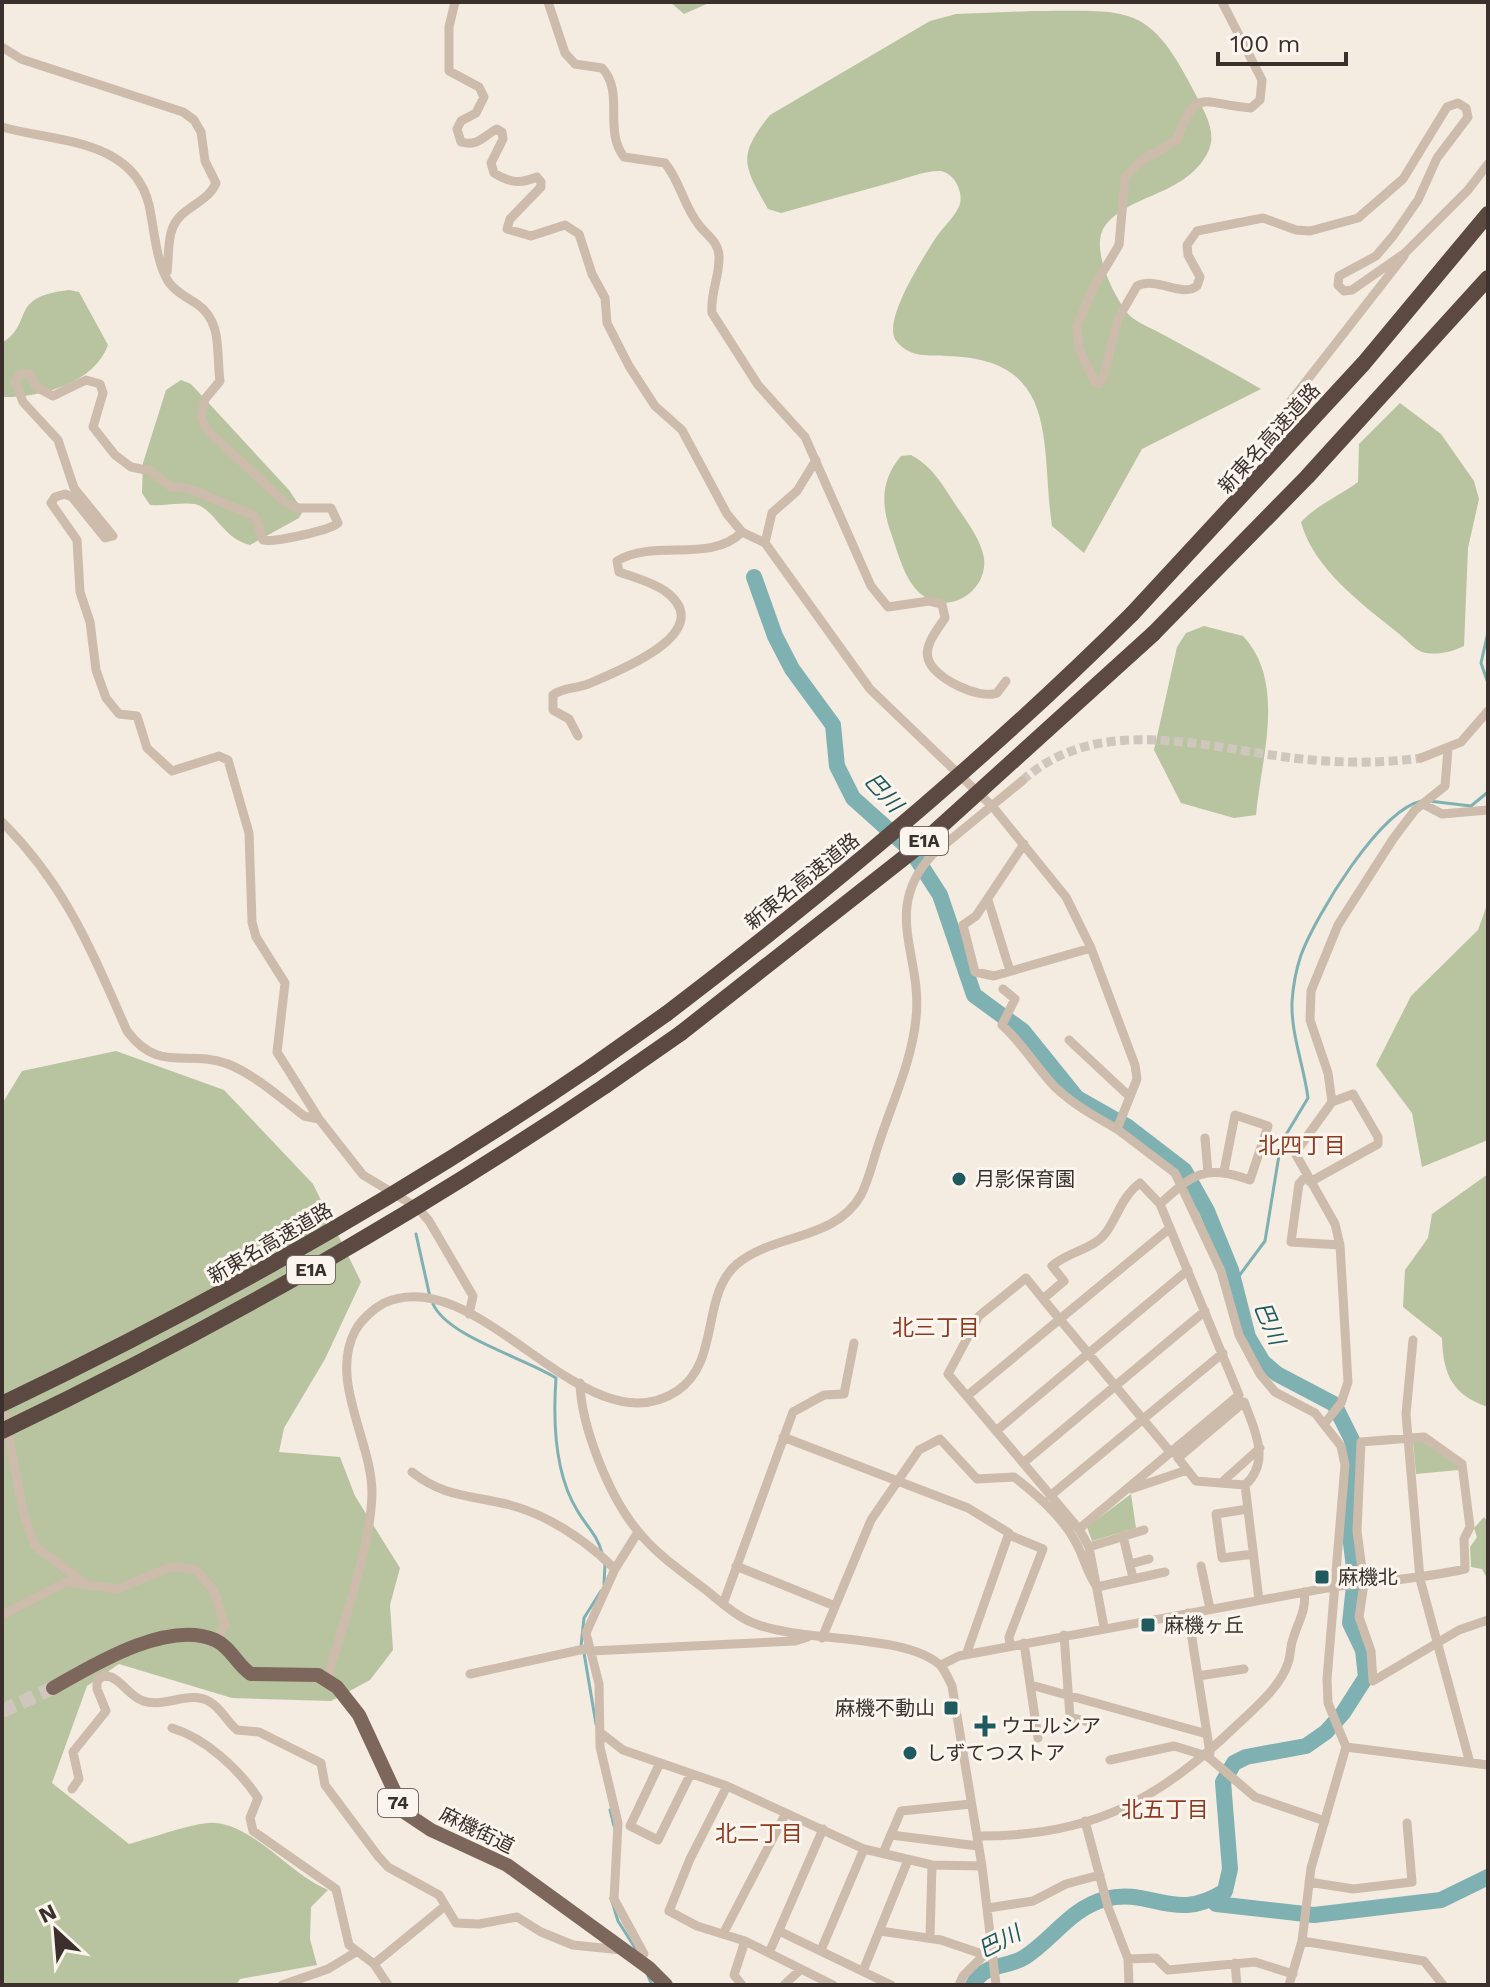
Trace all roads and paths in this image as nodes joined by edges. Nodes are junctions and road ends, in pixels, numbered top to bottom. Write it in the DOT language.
graph roads {
  1 [pos="455,2"];
  2 [pos="548,2"];
  3 [pos="1222,2"];
  4 [pos="2,47"];
  5 [pos="2,127"];
  6 [pos="1488,164"];
  7 [pos="1488,214"];
  8 [pos="1405,253"];
  9 [pos="1488,278"];
  10 [pos="167,279"];
  11 [pos="1290,402"];
  12 [pos="816,460"];
  13 [pos="742,532"];
  14 [pos="765,543"];
  15 [pos="1006,681"];
  16 [pos="1488,711"];
  17 [pos="578,736"];
  18 [pos="1448,749"];
  19 [pos="1421,758"];
  20 [pos="1022,781"];
  21 [pos="1425,805"];
  22 [pos="993,807"];
  23 [pos="1488,810"];
  24 [pos="2,822"];
  25 [pos="1024,844"];
  26 [pos="988,900"];
  27 [pos="1091,948"];
  28 [pos="1010,971"];
  29 [pos="1003,989"];
  30 [pos="1069,1040"];
  31 [pos="1130,1097"];
  32 [pos="1332,1102"];
  33 [pos="319,1119"];
  34 [pos="1119,1124"];
  35 [pos="1205,1138"];
  36 [pos="1224,1171"];
  37 [pos="1208,1173"];
  38 [pos="1308,1179"];
  39 [pos="1183,1183"];
  40 [pos="1160,1204"];
  41 [pos="1170,1228"];
  42 [pos="1340,1245"];
  43 [pos="1188,1270"];
  44 [pos="1043,1299"];
  45 [pos="1205,1311"];
  46 [pos="469,1314"];
  47 [pos="1060,1320"];
  48 [pos="1413,1340"];
  49 [pos="854,1343"];
  50 [pos="1088,1353"];
  51 [pos="1223,1353"];
  52 [pos="580,1383"];
  53 [pos="1115,1386"];
  54 [pos="967,1396"];
  55 [pos="2,1404"];
  56 [pos="1143,1420"];
  57 [pos="1325,1423"];
  58 [pos="2,1431"];
  59 [pos="996,1431"];
  60 [pos="783,1437"];
  61 [pos="1408,1439"];
  62 [pos="1260,1448"];
  63 [pos="1171,1453"];
  64 [pos="1023,1463"];
  65 [pos="1187,1470"];
  66 [pos="412,1472"];
  67 [pos="897,1483"];
  68 [pos="1221,1483"];
  69 [pos="1245,1485"];
  70 [pos="1124,1492"];
  71 [pos="1050,1496"];
  72 [pos="1248,1509"];
  73 [pos="1079,1529"];
  74 [pos="1144,1530"];
  75 [pos="638,1532"];
  76 [pos="1009,1535"];
  77 [pos="1123,1536"];
  78 [pos="1089,1547"];
  79 [pos="1253,1554"];
  80 [pos="1149,1559"];
  81 [pos="736,1566"];
  82 [pos="1201,1566"];
  83 [pos="615,1569"];
  84 [pos="1165,1572"];
  85 [pos="1420,1579"];
  86 [pos="82,1582"];
  87 [pos="1364,1584"];
  88 [pos="1097,1587"];
  89 [pos="1332,1587"];
  90 [pos="1304,1592"];
  91 [pos="1259,1600"];
  92 [pos="723,1604"];
  93 [pos="835,1606"];
  94 [pos="1210,1609"];
  95 [pos="1188,1613"];
  96 [pos="2,1615"];
  97 [pos="1488,1620"];
  98 [pos="1104,1627"];
  99 [pos="1064,1635"];
  100 [pos="808,1637"];
  101 [pos="822,1638"];
  102 [pos="216,1641"];
  103 [pos="1024,1643"];
  104 [pos="1438,1644"];
  105 [pos="1010,1646"];
  106 [pos="586,1650"];
  107 [pos="966,1655"];
  108 [pos="941,1665"];
  109 [pos="1244,1669"];
  110 [pos="470,1674"];
  111 [pos="1198,1676"];
  112 [pos="327,1680"];
  113 [pos="1031,1685"];
  114 [pos="53,1688"];
  115 [pos="1070,1695"];
  116 [pos="1092,1723"];
  117 [pos="172,1728"];
  118 [pos="601,1733"];
  119 [pos="1207,1734"];
  120 [pos="1038,1738"];
  121 [pos="1346,1747"];
  122 [pos="1209,1754"];
  123 [pos="1110,1760"];
  124 [pos="1470,1763"];
  125 [pos="659,1765"];
  126 [pos="1488,1765"];
  127 [pos="690,1775"];
  128 [pos="727,1786"];
  129 [pos="72,1789"];
  130 [pos="971,1804"];
  131 [pos="786,1813"];
  132 [pos="1085,1821"];
  133 [pos="1325,1821"];
  134 [pos="1407,1823"];
  135 [pos="823,1829"];
  136 [pos="891,1835"];
  137 [pos="977,1841"];
  138 [pos="864,1849"];
  139 [pos="883,1853"];
  140 [pos="908,1860"];
  141 [pos="932,1865"];
  142 [pos="982,1866"];
  143 [pos="1100,1875"];
  144 [pos="1309,1882"];
  145 [pos="445,1906"];
  146 [pos="988,1908"];
  147 [pos="779,1931"];
  148 [pos="880,1931"];
  149 [pos="723,1934"];
  150 [pos="930,1938"];
  151 [pos="745,1941"];
  152 [pos="1302,1941"];
  153 [pos="622,1950"];
  154 [pos="821,1950"];
  155 [pos="356,1952"];
  156 [pos="993,1952"];
  157 [pos="769,1953"];
  158 [pos="644,1954"];
  159 [pos="982,1954"];
  160 [pos="1128,1959"];
  161 [pos="1235,1963"];
  162 [pos="374,1964"];
  163 [pos="801,1969"];
  164 [pos="863,1971"];
  165 [pos="1293,1974"];
  166 [pos="282,1985"];
  167 [pos="388,1985"];
  168 [pos="666,1985"];
  169 [pos="742,1985"];
  170 [pos="784,1985"];
  171 [pos="833,1985"];
  172 [pos="891,1985"];
  173 [pos="959,1985"];
  174 [pos="996,1985"];
  175 [pos="1129,1985"];
  176 [pos="1237,1985"];
  177 [pos="1289,1985"];
  178 [pos="1443,1985"];
  1 -- 13 [label="street"];
  2 -- 12 [label="street"];
  3 -- 8 [label="street"];
  4 -- 10 [label="street"];
  5 -- 10 [label="street"];
  6 -- 8 [label="street"];
  7 -- 55 [label="highway, 新東名高速道路 / E1A, bridge"];
  8 -- 11 [label="street"];
  9 -- 58 [label="highway, E1A, bridge"];
  10 -- 33 [label="street"];
  12 -- 14 [label="street"];
  12 -- 15 [label="street"];
  13 -- 14 [label="street"];
  13 -- 17 [label="street"];
  14 -- 22 [label="street"];
  16 -- 18 [label="street"];
  18 -- 19 [label="street"];
  18 -- 21 [label="street"];
  20 -- 22 [label="street"];
  21 -- 23 [label="street"];
  21 -- 32 [label="street"];
  22 -- 25 [label="street"];
  22 -- 52 [label="street"];
  24 -- 33 [label="street"];
  25 -- 26 [label="street"];
  25 -- 27 [label="street"];
  26 -- 28 [label="street"];
  26 -- 28 [label="street"];
  27 -- 28 [label="street"];
  27 -- 31 [label="street"];
  29 -- 34 [label="street"];
  30 -- 31 [label="street"];
  31 -- 34 [label="street"];
  32 -- 38 [label="street"];
  32 -- 38 [label="street"];
  33 -- 46 [label="street"];
  34 -- 39 [label="street"];
  35 -- 37 [label="street"];
  36 -- 36 [label="street"];
  36 -- 37 [label="street"];
  37 -- 39 [label="street"];
  38 -- 42 [label="street"];
  38 -- 42 [label="street"];
  39 -- 40 [label="street"];
  39 -- 57 [label="street"];
  40 -- 41 [label="street"];
  40 -- 44 [label="street"];
  41 -- 43 [label="street"];
  41 -- 47 [label="street"];
  42 -- 57 [label="street"];
  43 -- 45 [label="street"];
  43 -- 50 [label="street"];
  44 -- 47 [label="street"];
  44 -- 54 [label="street"];
  45 -- 51 [label="street"];
  45 -- 53 [label="street"];
  46 -- 52 [label="street"];
  46 -- 112 [label="street"];
  47 -- 50 [label="street"];
  47 -- 54 [label="street"];
  48 -- 61 [label="street"];
  49 -- 60 [label="street"];
  50 -- 53 [label="street"];
  50 -- 59 [label="street"];
  51 -- 56 [label="street"];
  51 -- 63 [label="street"];
  52 -- 75 [label="street"];
  53 -- 56 [label="street"];
  53 -- 64 [label="street"];
  54 -- 59 [label="street"];
  55 -- 86 [label="street"];
  56 -- 63 [label="street"];
  56 -- 71 [label="street"];
  57 -- 89 [label="street"];
  59 -- 64 [label="street"];
  60 -- 67 [label="street"];
  60 -- 81 [label="street"];
  61 -- 85 [label="street"];
  61 -- 85 [label="street"];
  61 -- 87 [label="street"];
  62 -- 65 [label="street"];
  62 -- 68 [label="street"];
  62 -- 69 [label="street"];
  63 -- 70 [label="street"];
  64 -- 71 [label="street"];
  65 -- 68 [label="street"];
  65 -- 70 [label="street"];
  66 -- 83 [label="street"];
  67 -- 76 [label="street"];
  67 -- 88 [label="street"];
  67 -- 93 [label="street"];
  68 -- 69 [label="street"];
  69 -- 72 [label="street"];
  70 -- 73 [label="street"];
  71 -- 73 [label="street"];
  72 -- 79 [label="street"];
  72 -- 79 [label="street"];
  73 -- 78 [label="street"];
  74 -- 77 [label="street"];
  75 -- 83 [label="street"];
  75 -- 92 [label="street"];
  76 -- 105 [label="street"];
  76 -- 107 [label="street"];
  77 -- 78 [label="street"];
  77 -- 80 [label="street"];
  78 -- 88 [label="street"];
  79 -- 91 [label="street"];
  81 -- 92 [label="street"];
  81 -- 93 [label="street"];
  82 -- 94 [label="street"];
  83 -- 106 [label="street"];
  84 -- 88 [label="street"];
  85 -- 87 [label="street"];
  85 -- 104 [label="street"];
  86 -- 96 [label="street"];
  86 -- 102 [label="street"];
  87 -- 89 [label="street"];
  87 -- 104 [label="street"];
  88 -- 98 [label="street"];
  89 -- 90 [label="street"];
  89 -- 121 [label="street"];
  90 -- 91 [label="street"];
  90 -- 122 [label="street"];
  91 -- 94 [label="street"];
  92 -- 100 [label="street"];
  93 -- 101 [label="street"];
  94 -- 95 [label="street"];
  95 -- 98 [label="street"];
  95 -- 111 [label="street"];
  97 -- 104 [label="street"];
  98 -- 99 [label="street"];
  99 -- 103 [label="street"];
  99 -- 115 [label="street"];
  100 -- 101 [label="street"];
  100 -- 106 [label="street"];
  101 -- 108 [label="street"];
  102 -- 112 [label="main road"];
  102 -- 114 [label="main road"];
  103 -- 105 [label="street"];
  103 -- 113 [label="street"];
  104 -- 124 [label="street"];
  105 -- 107 [label="street"];
  106 -- 110 [label="street"];
  106 -- 118 [label="street"];
  107 -- 108 [label="street"];
  108 -- 130 [label="street"];
  109 -- 111 [label="street"];
  111 -- 119 [label="street"];
  112 -- 153 [label="main road, 麻機街道 / 74"];
  113 -- 115 [label="street"];
  113 -- 120 [label="street"];
  115 -- 116 [label="street"];
  115 -- 119 [label="street"];
  117 -- 155 [label="street"];
  118 -- 125 [label="street"];
  118 -- 158 [label="street"];
  119 -- 122 [label="street"];
  121 -- 124 [label="street"];
  121 -- 133 [label="street"];
  122 -- 123 [label="street"];
  122 -- 132 [label="street"];
  122 -- 133 [label="street"];
  124 -- 126 [label="street"];
  125 -- 127 [label="street"];
  125 -- 127 [label="street"];
  127 -- 128 [label="street"];
  128 -- 131 [label="street"];
  128 -- 149 [label="street"];
  129 -- 145 [label="street"];
  130 -- 136 [label="street"];
  130 -- 137 [label="street"];
  131 -- 135 [label="street"];
  131 -- 149 [label="street"];
  132 -- 137 [label="street"];
  132 -- 143 [label="street"];
  133 -- 144 [label="street"];
  134 -- 144 [label="street"];
  135 -- 138 [label="street"];
  135 -- 147 [label="street"];
  136 -- 137 [label="street"];
  136 -- 139 [label="street"];
  137 -- 142 [label="street"];
  138 -- 139 [label="street"];
  138 -- 154 [label="street"];
  139 -- 140 [label="street"];
  140 -- 141 [label="street"];
  140 -- 148 [label="street"];
  141 -- 142 [label="street"];
  141 -- 150 [label="street"];
  142 -- 146 [label="street"];
  143 -- 146 [label="street"];
  143 -- 160 [label="street"];
  144 -- 152 [label="street"];
  145 -- 153 [label="street"];
  145 -- 162 [label="street"];
  146 -- 156 [label="street"];
  147 -- 154 [label="street"];
  147 -- 157 [label="street"];
  148 -- 150 [label="street"];
  148 -- 164 [label="street"];
  149 -- 151 [label="street"];
  150 -- 159 [label="street"];
  151 -- 157 [label="street"];
  151 -- 169 [label="street"];
  152 -- 165 [label="street"];
  152 -- 178 [label="street"];
  153 -- 168 [label="main road, 麻機街道 / 74"];
  154 -- 164 [label="street"];
  155 -- 162 [label="street"];
  155 -- 166 [label="street"];
  156 -- 159 [label="street"];
  156 -- 174 [label="street"];
  157 -- 163 [label="street"];
  159 -- 173 [label="street"];
  160 -- 161 [label="street"];
  160 -- 175 [label="street"];
  161 -- 165 [label="street"];
  161 -- 176 [label="street"];
  162 -- 167 [label="street"];
  163 -- 170 [label="street"];
  163 -- 171 [label="street"];
  164 -- 172 [label="street"];
  165 -- 177 [label="street"];
}
